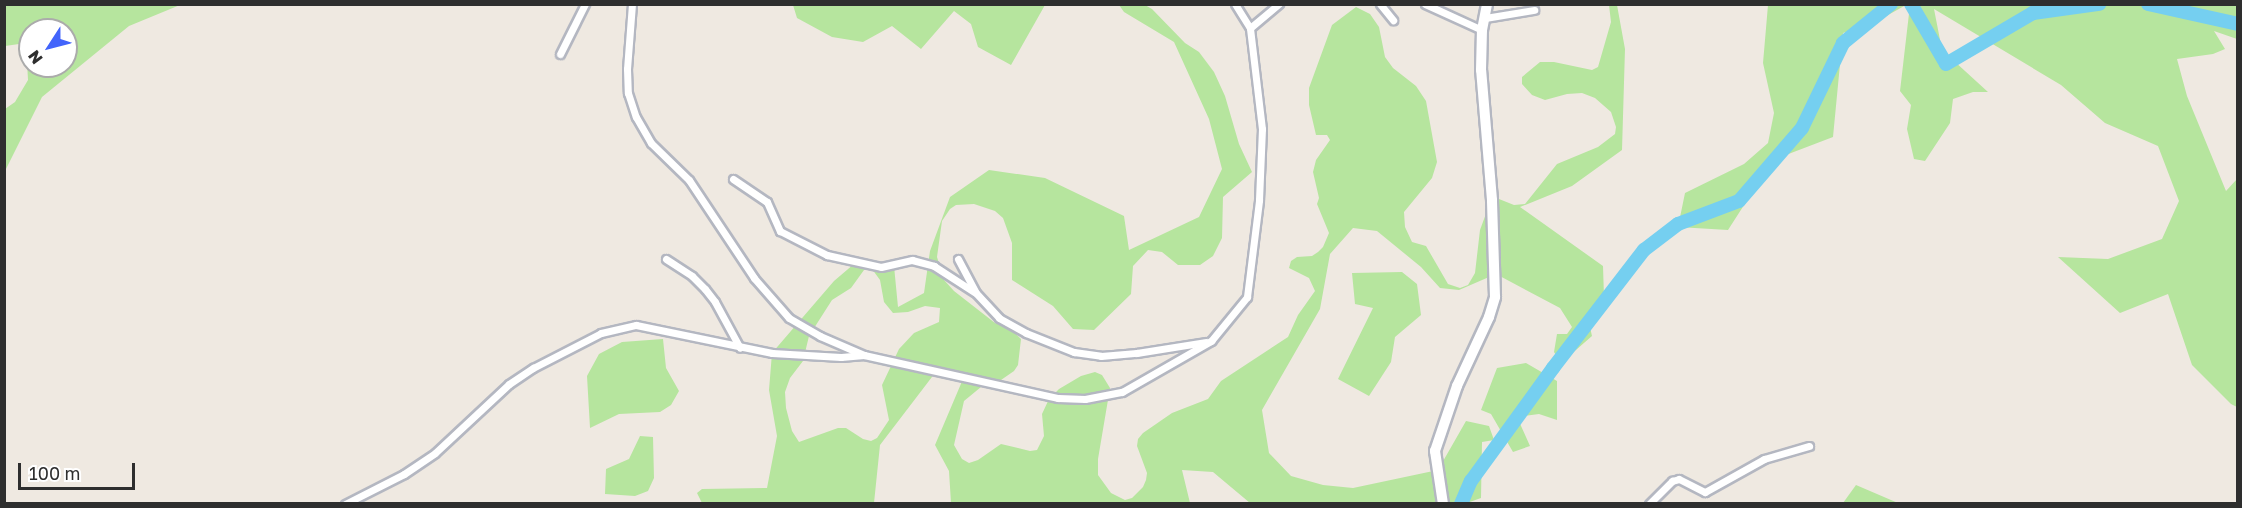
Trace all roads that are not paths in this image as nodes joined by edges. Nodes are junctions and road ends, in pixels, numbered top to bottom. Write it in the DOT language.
graph roads {
  1 [pos="585,4"];
  2 [pos="632,4"];
  3 [pos="1235,4"];
  4 [pos="1279,4"];
  5 [pos="1380,4"];
  6 [pos="1425,4"];
  7 [pos="1487,4"];
  8 [pos="1534,10"];
  9 [pos="1485,18"];
  10 [pos="1394,20"];
  11 [pos="1250,28"];
  12 [pos="1482,30"];
  13 [pos="560,54"];
  14 [pos="733,179"];
  15 [pos="666,259"];
  16 [pos="958,259"];
  17 [pos="976,293"];
  18 [pos="1211,341"];
  19 [pos="740,348"];
  20 [pos="864,355"];
  21 [pos="1809,446"];
  22 [pos="345,504"];
  23 [pos="1443,504"];
  24 [pos="1649,504"];
  1 -- 13 [label="street"];
  2 -- 20 [label="street"];
  3 -- 11 [label="street"];
  4 -- 11 [label="street"];
  5 -- 10 [label="street"];
  6 -- 12 [label="street"];
  7 -- 9 [label="street"];
  8 -- 9 [label="street"];
  9 -- 12 [label="street"];
  11 -- 18 [label="street"];
  12 -- 23 [label="street"];
  14 -- 17 [label="street"];
  15 -- 19 [label="street"];
  16 -- 17 [label="street"];
  17 -- 18 [label="street"];
  18 -- 20 [label="street"];
  19 -- 20 [label="street"];
  19 -- 22 [label="street"];
  21 -- 24 [label="street"];
}
